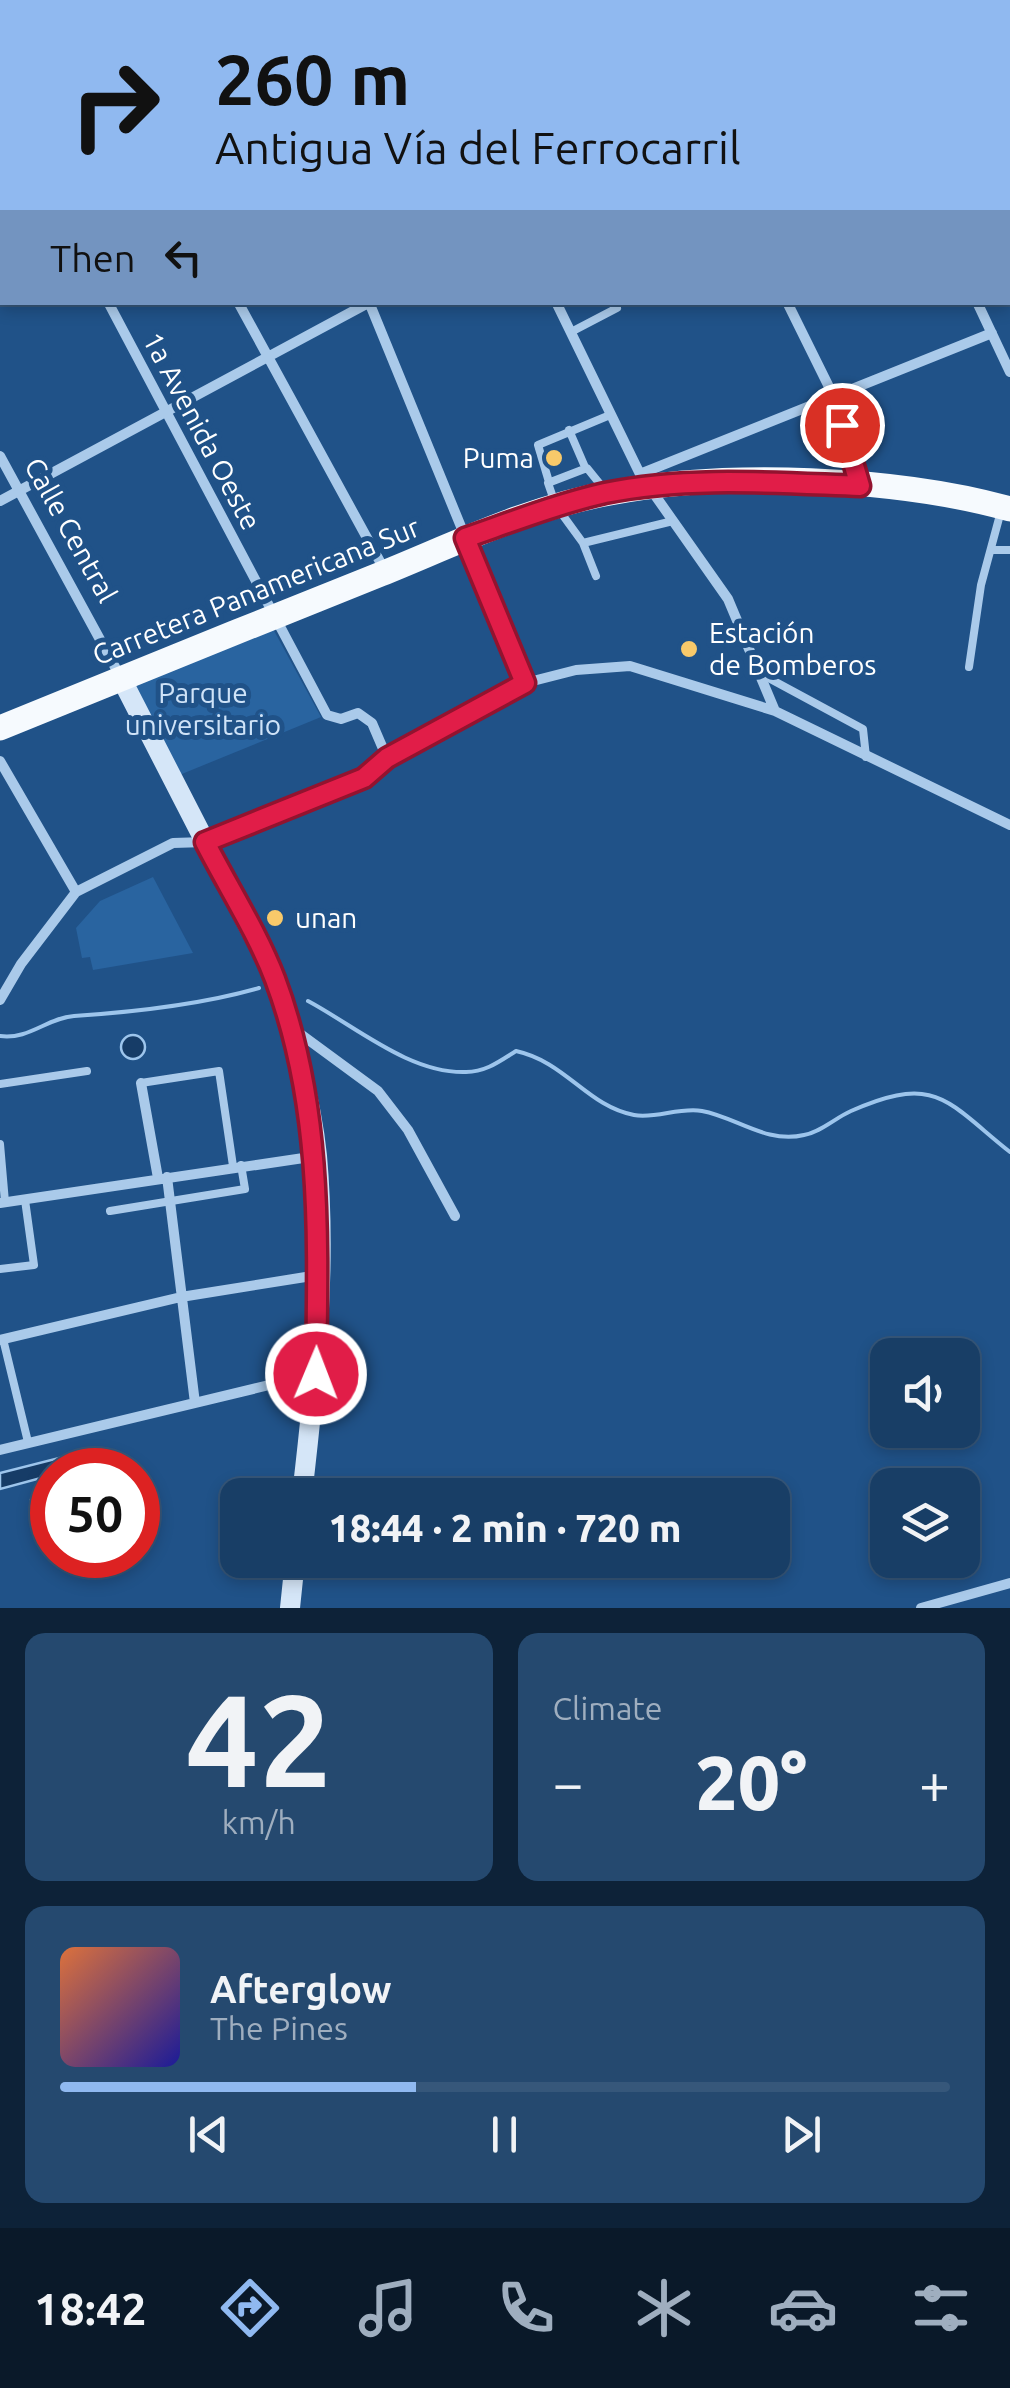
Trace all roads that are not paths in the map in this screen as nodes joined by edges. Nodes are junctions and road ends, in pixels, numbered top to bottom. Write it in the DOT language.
graph roads {
  1 [pos="110,305"];
  2 [pos="240,305"];
  3 [pos="365,305"];
  4 [pos="370,305"];
  5 [pos="557,305"];
  6 [pos="788,305"];
  7 [pos="978,305"];
  8 [pos="617,308"];
  9 [pos="570,332"];
  10 [pos="992,333"];
  11 [pos="266,358"];
  12 [pos="1010,372"];
  13 [pos="833,394"];
  14 [pos="166,412"];
  15 [pos="610,415"];
  16 [pos="568,430"];
  17 [pos="0,456"];
  18 [pos="584,468"];
  19 [pos="644,480"];
  20 [pos="860,486"];
  21 [pos="18,491"];
  22 [pos="607,493"];
  23 [pos="552,494"];
  24 [pos="0,501"];
  25 [pos="1006,508"];
  26 [pos="673,521"];
  27 [pos="465,538"];
  28 [pos="583,542"];
  29 [pos="991,550"];
  30 [pos="1010,550"];
  31 [pos="386,572"];
  32 [pos="596,576"];
  33 [pos="275,616"];
  34 [pos="969,667"];
  35 [pos="758,672"];
  36 [pos="121,678"];
  37 [pos="525,683"];
  38 [pos="775,710"];
  39 [pos="0,728"];
  40 [pos="387,758"];
  41 [pos="866,758"];
  42 [pos="0,761"];
  43 [pos="1010,825"];
  44 [pos="205,842"];
  45 [pos="76,892"];
  46 [pos="0,1000"];
  47 [pos="290,1027"];
  48 [pos="88,1070"];
  49 [pos="141,1083"];
  50 [pos="0,1084"];
  51 [pos="0,1144"];
  52 [pos="316,1156"];
  53 [pos="237,1165"];
  54 [pos="162,1178"];
  55 [pos="25,1200"];
  56 [pos="2,1202"];
  57 [pos="170,1202"];
  58 [pos="110,1210"];
  59 [pos="455,1216"];
  60 [pos="0,1269"];
  61 [pos="318,1275"];
  62 [pos="181,1297"];
  63 [pos="2,1340"];
  64 [pos="316,1374"];
  65 [pos="195,1403"];
  66 [pos="28,1442"];
  67 [pos="0,1450"];
  68 [pos="304,1478"];
  69 [pos="293,1578"];
  70 [pos="1010,1584"];
  71 [pos="290,1608"];
  72 [pos="921,1608"];
  1 -- 14 [label="street, 1a Avenida Oeste"];
  2 -- 11 [label="street"];
  3 -- 11 [label="street"];
  4 -- 27 [label="street"];
  5 -- 9 [label="street"];
  6 -- 13 [label="street"];
  7 -- 10 [label="street"];
  8 -- 9 [label="lane"];
  9 -- 15 [label="street"];
  10 -- 12 [label="street"];
  10 -- 13 [label="street"];
  11 -- 14 [label="street"];
  11 -- 31 [label="street"];
  13 -- 19 [label="street"];
  13 -- 20 [label="street"];
  14 -- 21 [label="street"];
  14 -- 33 [label="street, 1a Avenida Oeste"];
  15 -- 16 [label="lane"];
  15 -- 19 [label="street"];
  16 -- 18 [label="lane"];
  16 -- 23 [label="lane"];
  17 -- 21 [label="street, Calle Central"];
  18 -- 22 [label="lane"];
  18 -- 23 [label="lane"];
  19 -- 20 [label="highway, Carretera Panamericana Sur"];
  19 -- 22 [label="highway, Carretera Panamericana Sur"];
  19 -- 26 [label="street"];
  20 -- 25 [label="highway, Carretera Panamericana Sur"];
  21 -- 24 [label="street"];
  21 -- 36 [label="street, Calle Central"];
  22 -- 23 [label="highway, Carretera Panamericana Sur"];
  23 -- 27 [label="highway, Carretera Panamericana Sur"];
  23 -- 28 [label="lane"];
  25 -- 29 [label="lane"];
  26 -- 28 [label="lane"];
  26 -- 35 [label="street"];
  27 -- 31 [label="highway, Carretera Panamericana Sur"];
  27 -- 37 [label="street"];
  28 -- 32 [label="lane"];
  29 -- 30 [label="lane"];
  29 -- 34 [label="lane"];
  31 -- 33 [label="highway, Carretera Panamericana Sur"];
  33 -- 36 [label="highway, Carretera Panamericana Sur"];
  33 -- 40 [label="street, 1a Avenida Oeste"];
  35 -- 38 [label="street"];
  35 -- 41 [label="lane"];
  36 -- 39 [label="highway, Carretera Panamericana Sur"];
  36 -- 44 [label="main road, Calle Central"];
  37 -- 38 [label="street"];
  37 -- 40 [label="street"];
  38 -- 41 [label="street"];
  40 -- 44 [label="street"];
  41 -- 43 [label="street"];
  42 -- 45 [label="street"];
  44 -- 45 [label="street"];
  44 -- 47 [label="main road, Calle Central"];
  45 -- 46 [label="street"];
  47 -- 52 [label="main road, Calle Central"];
  47 -- 59 [label="street"];
  48 -- 50 [label="lane"];
  49 -- 53 [label="lane"];
  49 -- 54 [label="street"];
  51 -- 56 [label="lane"];
  52 -- 53 [label="street"];
  52 -- 61 [label="main road, Calle Central"];
  53 -- 54 [label="street"];
  53 -- 57 [label="lane"];
  54 -- 55 [label="street"];
  54 -- 57 [label="street"];
  55 -- 56 [label="street"];
  55 -- 60 [label="lane"];
  57 -- 58 [label="lane"];
  57 -- 62 [label="street"];
  61 -- 62 [label="street"];
  61 -- 64 [label="main road, Calle Central"];
  62 -- 63 [label="street"];
  62 -- 65 [label="street"];
  63 -- 66 [label="lane"];
  64 -- 65 [label="street"];
  64 -- 68 [label="main road, Calle Central"];
  65 -- 66 [label="street"];
  66 -- 67 [label="street"];
  69 -- 71 [label="main road"];
  70 -- 72 [label="street"];
}
